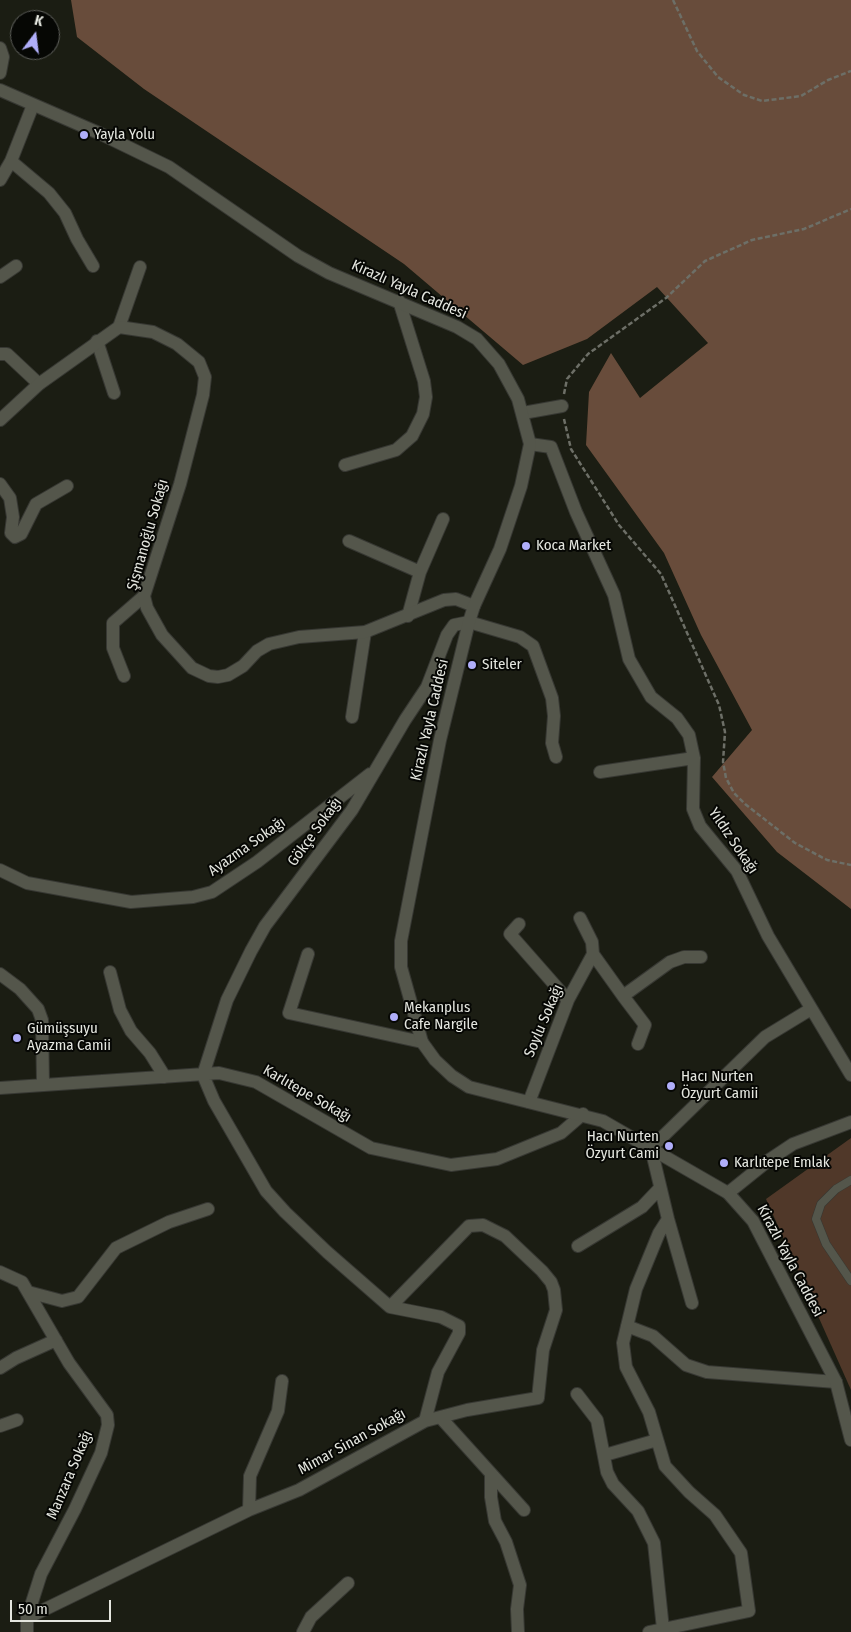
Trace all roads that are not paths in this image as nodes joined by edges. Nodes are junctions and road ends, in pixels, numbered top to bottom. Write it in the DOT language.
graph roads {
  1 [pos="0,48"];
  2 [pos="0,73"];
  3 [pos="0,90"];
  4 [pos="33,105"];
  5 [pos="12,161"];
  6 [pos="0,180"];
  7 [pos="16,266"];
  8 [pos="93,266"];
  9 [pos="140,267"];
  10 [pos="0,277"];
  11 [pos="399,301"];
  12 [pos="119,327"];
  13 [pos="97,341"];
  14 [pos="0,354"];
  15 [pos="39,384"];
  16 [pos="114,392"];
  17 [pos="562,406"];
  18 [pos="523,413"];
  19 [pos="0,420"];
  20 [pos="530,444"];
  21 [pos="345,465"];
  22 [pos="0,484"];
  23 [pos="67,486"];
  24 [pos="443,519"];
  25 [pos="349,541"];
  26 [pos="420,572"];
  27 [pos="144,596"];
  28 [pos="474,606"];
  29 [pos="408,616"];
  30 [pos="469,622"];
  31 [pos="365,632"];
  32 [pos="124,676"];
  33 [pos="352,717"];
  34 [pos="556,757"];
  35 [pos="694,758"];
  36 [pos="378,768"];
  37 [pos="600,772"];
  38 [pos="0,870"];
  39 [pos="580,918"];
  40 [pos="519,924"];
  41 [pos="308,954"];
  42 [pos="593,954"];
  43 [pos="701,957"];
  44 [pos="110,972"];
  45 [pos="0,974"];
  46 [pos="623,996"];
  47 [pos="568,1000"];
  48 [pos="811,1009"];
  49 [pos="422,1042"];
  50 [pos="638,1044"];
  51 [pos="202,1074"];
  52 [pos="851,1075"];
  53 [pos="165,1077"];
  54 [pos="43,1084"];
  55 [pos="0,1088"];
  56 [pos="529,1102"];
  57 [pos="583,1114"];
  58 [pos="851,1122"];
  59 [pos="652,1148"];
  60 [pos="851,1180"];
  61 [pos="660,1188"];
  62 [pos="728,1193"];
  63 [pos="208,1209"];
  64 [pos="668,1219"];
  65 [pos="578,1246"];
  66 [pos="0,1272"];
  67 [pos="851,1281"];
  68 [pos="28,1292"];
  69 [pos="692,1302"];
  70 [pos="390,1307"];
  71 [pos="627,1326"];
  72 [pos="56,1340"];
  73 [pos="0,1368"];
  74 [pos="282,1381"];
  75 [pos="836,1382"];
  76 [pos="577,1394"];
  77 [pos="442,1418"];
  78 [pos="17,1420"];
  79 [pos="425,1421"];
  80 [pos="0,1426"];
  81 [pos="656,1440"];
  82 [pos="851,1440"];
  83 [pos="604,1455"];
  84 [pos="491,1475"];
  85 [pos="249,1510"];
  86 [pos="524,1510"];
  87 [pos="348,1583"];
  88 [pos="27,1618"];
  89 [pos="663,1629"];
  90 [pos="27,1632"];
  91 [pos="303,1632"];
  92 [pos="518,1632"];
  93 [pos="649,1632"];
  1 -- 2 [label="street"];
  3 -- 4 [label="street, Kirazlı Yayla Caddesi"];
  4 -- 5 [label="street"];
  4 -- 11 [label="street, Kirazlı Yayla Caddesi"];
  5 -- 6 [label="street"];
  5 -- 8 [label="street"];
  7 -- 10 [label="street"];
  9 -- 12 [label="street"];
  11 -- 18 [label="street, Kirazlı Yayla Caddesi"];
  11 -- 21 [label="street"];
  12 -- 13 [label="street"];
  12 -- 27 [label="street, Şişmanoğlu Sokağı"];
  13 -- 15 [label="street"];
  13 -- 16 [label="street"];
  14 -- 15 [label="street"];
  15 -- 19 [label="street"];
  17 -- 18 [label="street"];
  18 -- 20 [label="street, Kirazlı Yayla Caddesi"];
  20 -- 28 [label="street, Kirazlı Yayla Caddesi"];
  20 -- 35 [label="street, Yıldız Sokağı"];
  22 -- 23 [label="street"];
  24 -- 26 [label="street"];
  25 -- 26 [label="street"];
  26 -- 29 [label="street"];
  27 -- 31 [label="street, Şişmanoğlu Sokağı"];
  27 -- 32 [label="street"];
  28 -- 29 [label="street, Şişmanoğlu Sokağı"];
  28 -- 30 [label="street, Kirazlı Yayla Caddesi"];
  29 -- 31 [label="street, Şişmanoğlu Sokağı"];
  30 -- 34 [label="street"];
  30 -- 36 [label="street, Gökçe Sokağı"];
  30 -- 49 [label="street, Kirazlı Yayla Caddesi"];
  31 -- 33 [label="street"];
  35 -- 37 [label="street"];
  35 -- 48 [label="street, Yıldız Sokağı"];
  36 -- 38 [label="street, Ayazma Sokağı"];
  36 -- 51 [label="street, Gökçe Sokağı"];
  39 -- 42 [label="street"];
  40 -- 47 [label="street"];
  41 -- 49 [label="street"];
  42 -- 46 [label="street"];
  42 -- 47 [label="street, Soylu Sokağı"];
  43 -- 46 [label="street"];
  44 -- 53 [label="street"];
  45 -- 54 [label="street"];
  46 -- 50 [label="street"];
  47 -- 56 [label="street, Soylu Sokağı"];
  48 -- 52 [label="street, Yıldız Sokağı"];
  48 -- 59 [label="street"];
  49 -- 56 [label="street, Kirazlı Yayla Caddesi"];
  51 -- 53 [label="street, Karlıtepe Sokağı"];
  51 -- 57 [label="street, Karlıtepe Sokağı"];
  51 -- 70 [label="street, Mimar Sinan Sokağı"];
  53 -- 54 [label="street, Karlıtepe Sokağı"];
  54 -- 55 [label="street, Karlıtepe Sokağı"];
  56 -- 57 [label="street, Kirazlı Yayla Caddesi"];
  57 -- 59 [label="street, Kirazlı Yayla Caddesi"];
  58 -- 62 [label="street"];
  59 -- 61 [label="street"];
  59 -- 62 [label="street, Kirazlı Yayla Caddesi"];
  60 -- 67 [label="lane"];
  61 -- 64 [label="street"];
  61 -- 65 [label="street"];
  62 -- 75 [label="street, Kirazlı Yayla Caddesi"];
  63 -- 68 [label="street"];
  64 -- 69 [label="street"];
  64 -- 71 [label="street"];
  66 -- 68 [label="street, Manzara Sokağı"];
  68 -- 72 [label="street, Manzara Sokağı"];
  70 -- 77 [label="street"];
  70 -- 79 [label="street, Mimar Sinan Sokağı"];
  71 -- 75 [label="street"];
  71 -- 81 [label="street"];
  72 -- 73 [label="street"];
  72 -- 88 [label="street, Manzara Sokağı"];
  74 -- 85 [label="street"];
  75 -- 82 [label="street, Kirazlı Yayla Caddesi"];
  76 -- 83 [label="street"];
  77 -- 79 [label="street"];
  77 -- 84 [label="street"];
  78 -- 80 [label="street"];
  79 -- 85 [label="street, Mimar Sinan Sokağı"];
  81 -- 83 [label="street"];
  81 -- 89 [label="street"];
  83 -- 89 [label="street"];
  84 -- 86 [label="street"];
  84 -- 92 [label="street"];
  85 -- 88 [label="street, Mimar Sinan Sokağı"];
  87 -- 91 [label="street"];
  88 -- 90 [label="street, Manzara Sokağı"];
  89 -- 93 [label="street"];
}
